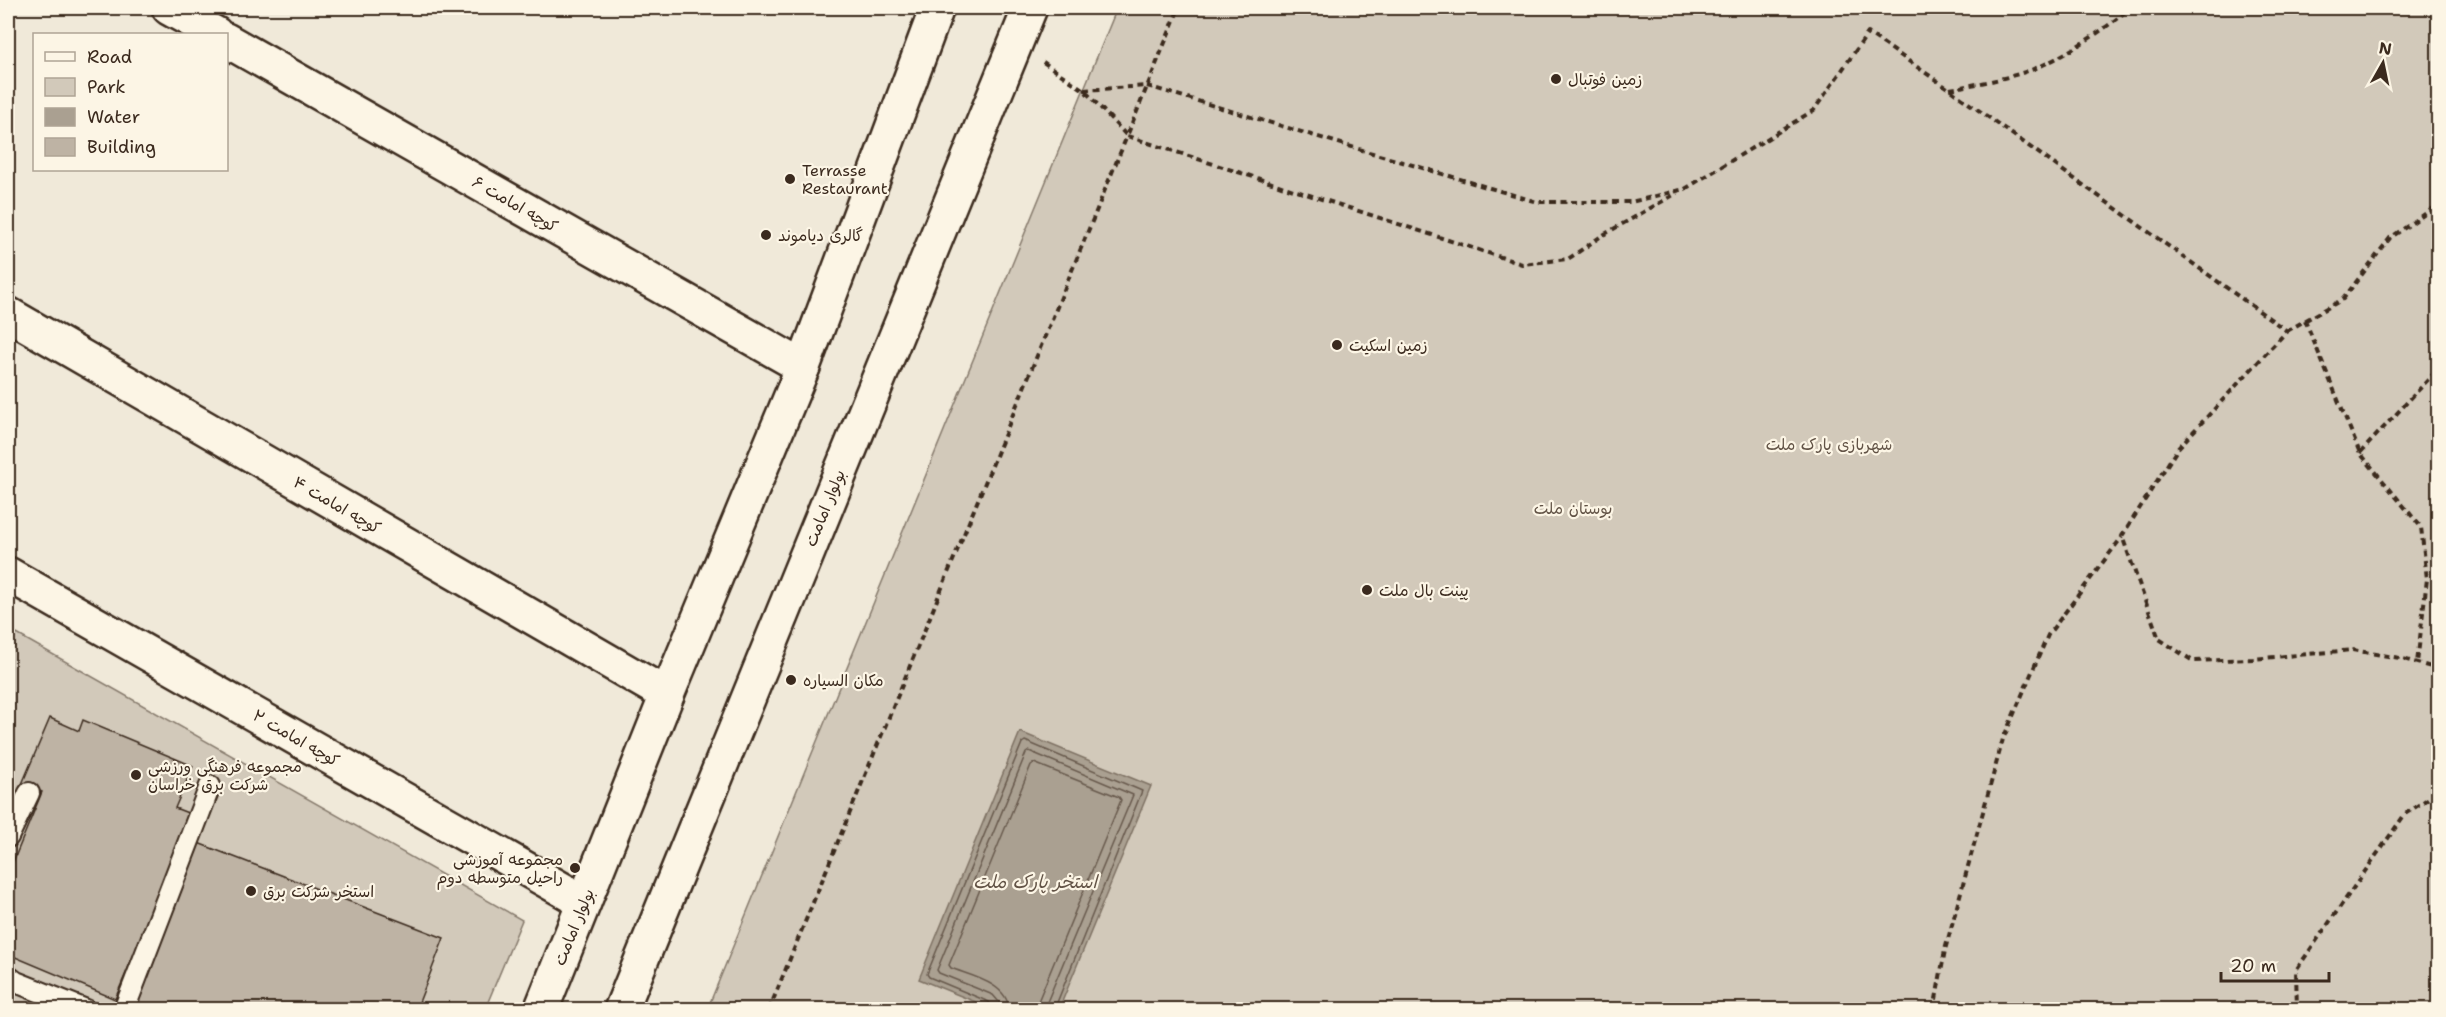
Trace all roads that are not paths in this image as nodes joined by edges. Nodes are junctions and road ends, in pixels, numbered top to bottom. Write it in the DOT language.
graph roads {
  1 [pos="169,8"];
  2 [pos="1030,8"];
  3 [pos="928,11"];
  4 [pos="214,33"];
  5 [pos="228,41"];
  6 [pos="8,315"];
  7 [pos="803,367"];
  8 [pos="8,574"];
  9 [pos="667,695"];
  10 [pos="210,786"];
  11 [pos="29,793"];
  12 [pos="8,837"];
  13 [pos="584,902"];
  14 [pos="8,976"];
  15 [pos="86,1010"];
  16 [pos="124,1010"];
  17 [pos="541,1010"];
  18 [pos="621,1010"];
  1 -- 4 [label="main road"];
  2 -- 18 [label="main road, بولوار امامت"];
  3 -- 7 [label="main road, بولوار امامت"];
  5 -- 7 [label="main road, کوچه امامت ۶"];
  6 -- 9 [label="main road, کوچه امامت ۴"];
  7 -- 9 [label="main road, بولوار امامت"];
  8 -- 13 [label="main road, کوچه امامت ۲"];
  9 -- 13 [label="main road, بولوار امامت"];
  10 -- 16 [label="lane"];
  11 -- 12 [label="lane"];
  13 -- 17 [label="main road, بولوار امامت"];
  14 -- 15 [label="lane"];
}
